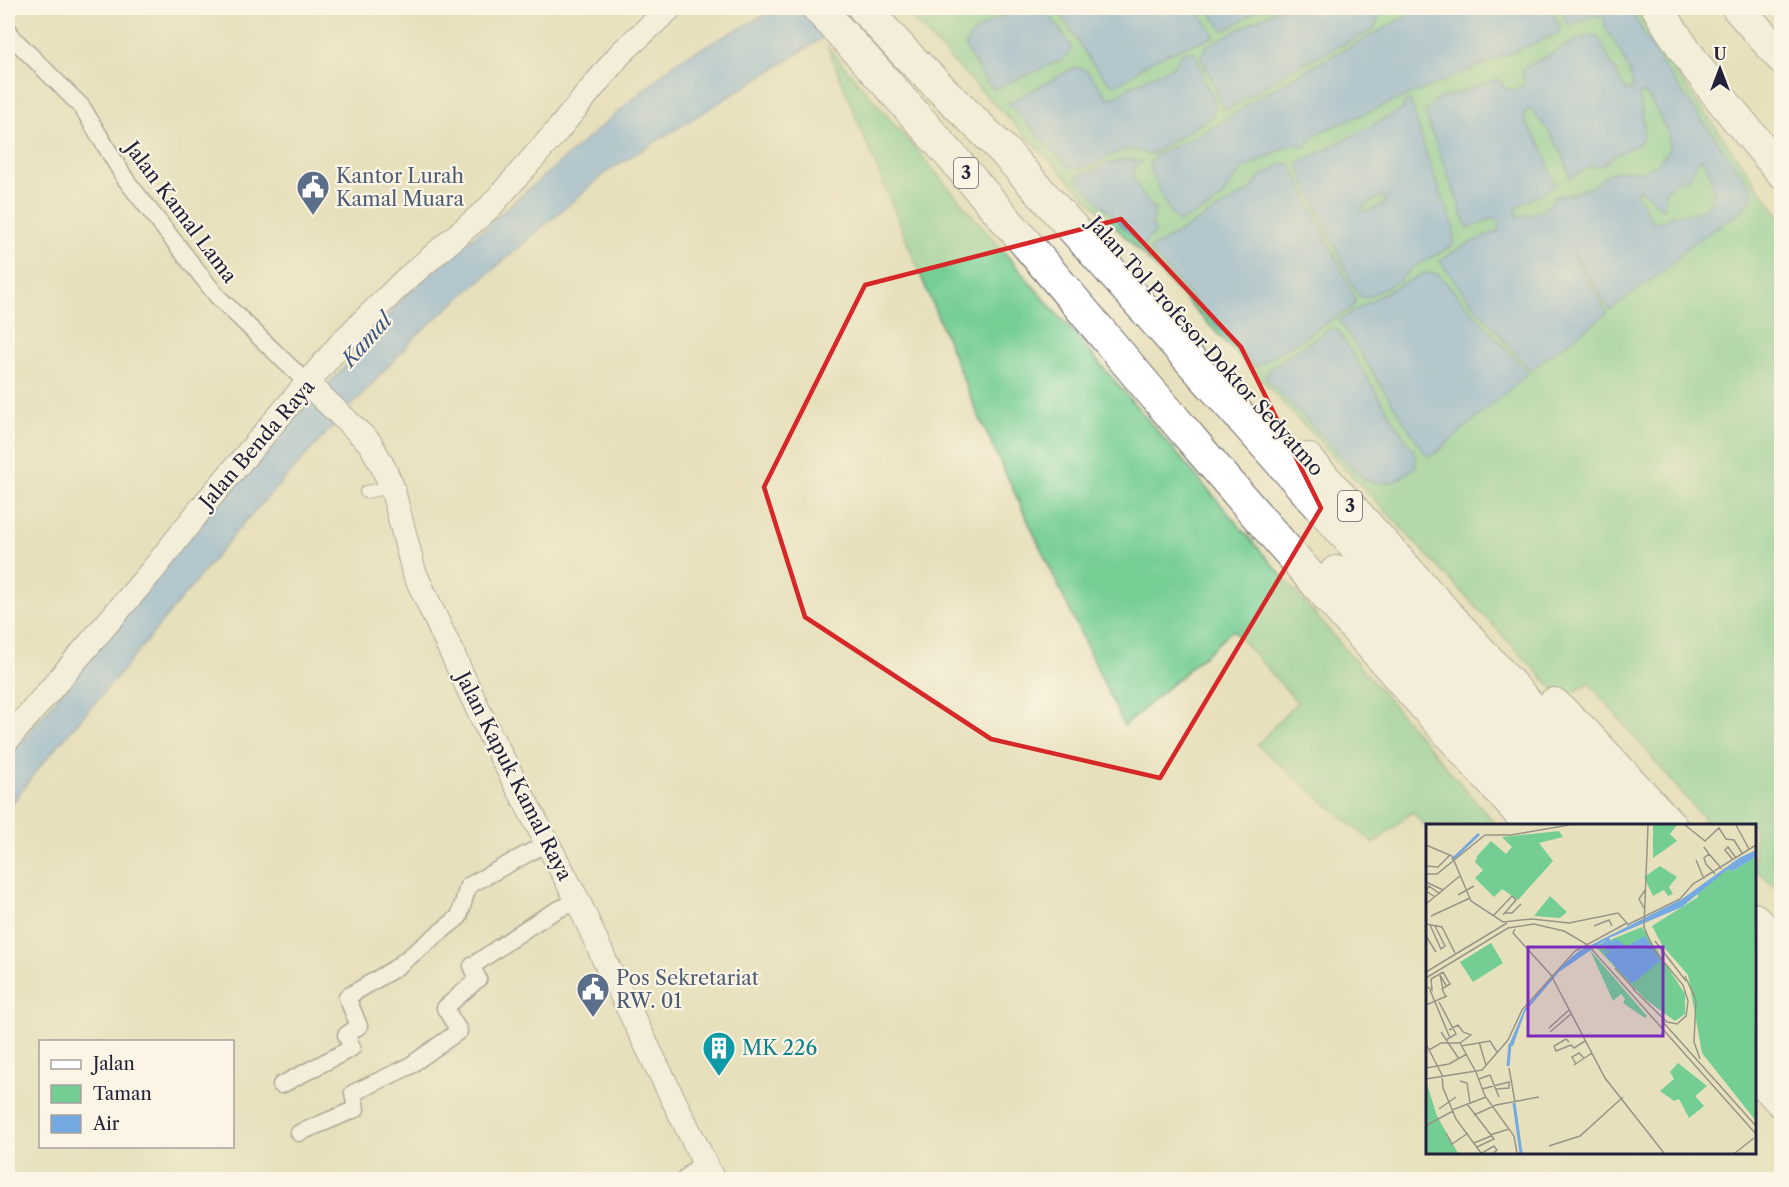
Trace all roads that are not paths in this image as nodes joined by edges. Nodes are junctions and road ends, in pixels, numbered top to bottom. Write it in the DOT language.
graph roads {
  1 [pos="670,8"];
  2 [pos="818,8"];
  3 [pos="864,8"];
  4 [pos="1658,8"];
  5 [pos="1738,8"];
  6 [pos="8,29"];
  7 [pos="1782,49"];
  8 [pos="1782,58"];
  9 [pos="1004,151"];
  10 [pos="1782,172"];
  11 [pos="1056,276"];
  12 [pos="313,389"];
  13 [pos="392,487"];
  14 [pos="366,492"];
  15 [pos="1400,560"];
  16 [pos="8,739"];
  17 [pos="1530,824"];
  18 [pos="1564,824"];
  19 [pos="1603,824"];
  20 [pos="1637,824"];
  21 [pos="1670,824"];
  22 [pos="547,843"];
  23 [pos="578,901"];
  24 [pos="1756,920"];
  25 [pos="1782,949"];
  26 [pos="1756,956"];
  27 [pos="1782,985"];
  28 [pos="1756,995"];
  29 [pos="1782,1025"];
  30 [pos="1756,1037"];
  31 [pos="1782,1066"];
  32 [pos="1756,1073"];
  33 [pos="281,1085"];
  34 [pos="1782,1102"];
  35 [pos="299,1133"];
  36 [pos="708,1170"];
  37 [pos="684,1179"];
  1 -- 12 [label="main road, Jalan Benda Raya"];
  2 -- 11 [label="highway, 3"];
  3 -- 9 [label="highway, Jalan Tol Profesor Doktor Sedyatmo / 3"];
  4 -- 10 [label="highway"];
  5 -- 7 [label="highway"];
  5 -- 8 [label="highway"];
  6 -- 12 [label="street, Jalan Kamal Lama"];
  9 -- 15 [label="highway, Jalan Tol Profesor Doktor Sedyatmo / 3"];
  9 -- 19 [label="highway, Jalan Tol Profesor Doktor Sedyatmo / 3"];
  11 -- 17 [label="highway, 3"];
  11 -- 18 [label="highway, 3"];
  12 -- 13 [label="main road, Jalan Kapuk Kamal Raya"];
  12 -- 16 [label="main road, Jalan Benda Raya"];
  13 -- 14 [label="street"];
  13 -- 22 [label="main road, Jalan Kapuk Kamal Raya"];
  15 -- 20 [label="highway, Jalan Tol Profesor Doktor Sedyatmo / 3"];
  15 -- 21 [label="highway"];
  22 -- 23 [label="main road, Jalan Kapuk Kamal Raya"];
  22 -- 33 [label="street"];
  23 -- 35 [label="street"];
  23 -- 36 [label="main road, Jalan Kapuk Kamal Raya"];
  24 -- 25 [label="highway"];
  26 -- 27 [label="highway"];
  28 -- 29 [label="highway"];
  30 -- 31 [label="highway"];
  32 -- 34 [label="highway"];
  36 -- 37 [label="street"];
}
